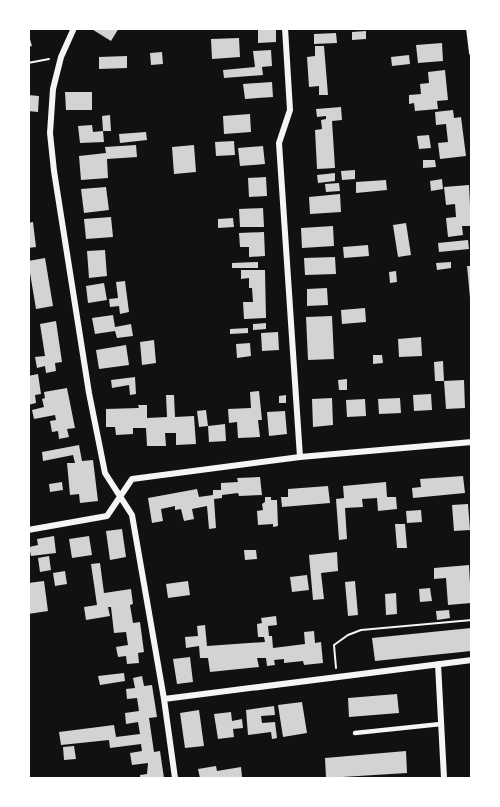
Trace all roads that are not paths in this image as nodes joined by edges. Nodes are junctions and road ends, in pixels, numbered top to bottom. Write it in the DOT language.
graph roads {
  1 [pos="74,28"];
  2 [pos="285,28"];
  3 [pos="469,28"];
  4 [pos="471,53"];
  5 [pos="471,442"];
  6 [pos="300,457"];
  7 [pos="121,497"];
  8 [pos="28,530"];
  9 [pos="471,660"];
  10 [pos="438,664"];
  11 [pos="164,699"];
  12 [pos="441,724"];
  13 [pos="355,733"];
  14 [pos="175,778"];
  15 [pos="444,778"];
  1 -- 7 [label="street"];
  2 -- 6 [label="street"];
  3 -- 4 [label="street"];
  5 -- 6 [label="street"];
  6 -- 7 [label="street"];
  7 -- 8 [label="street"];
  7 -- 11 [label="street"];
  9 -- 10 [label="street"];
  10 -- 11 [label="street"];
  10 -- 12 [label="street"];
  11 -- 14 [label="street"];
  12 -- 13 [label="lane"];
  12 -- 15 [label="street"];
}
